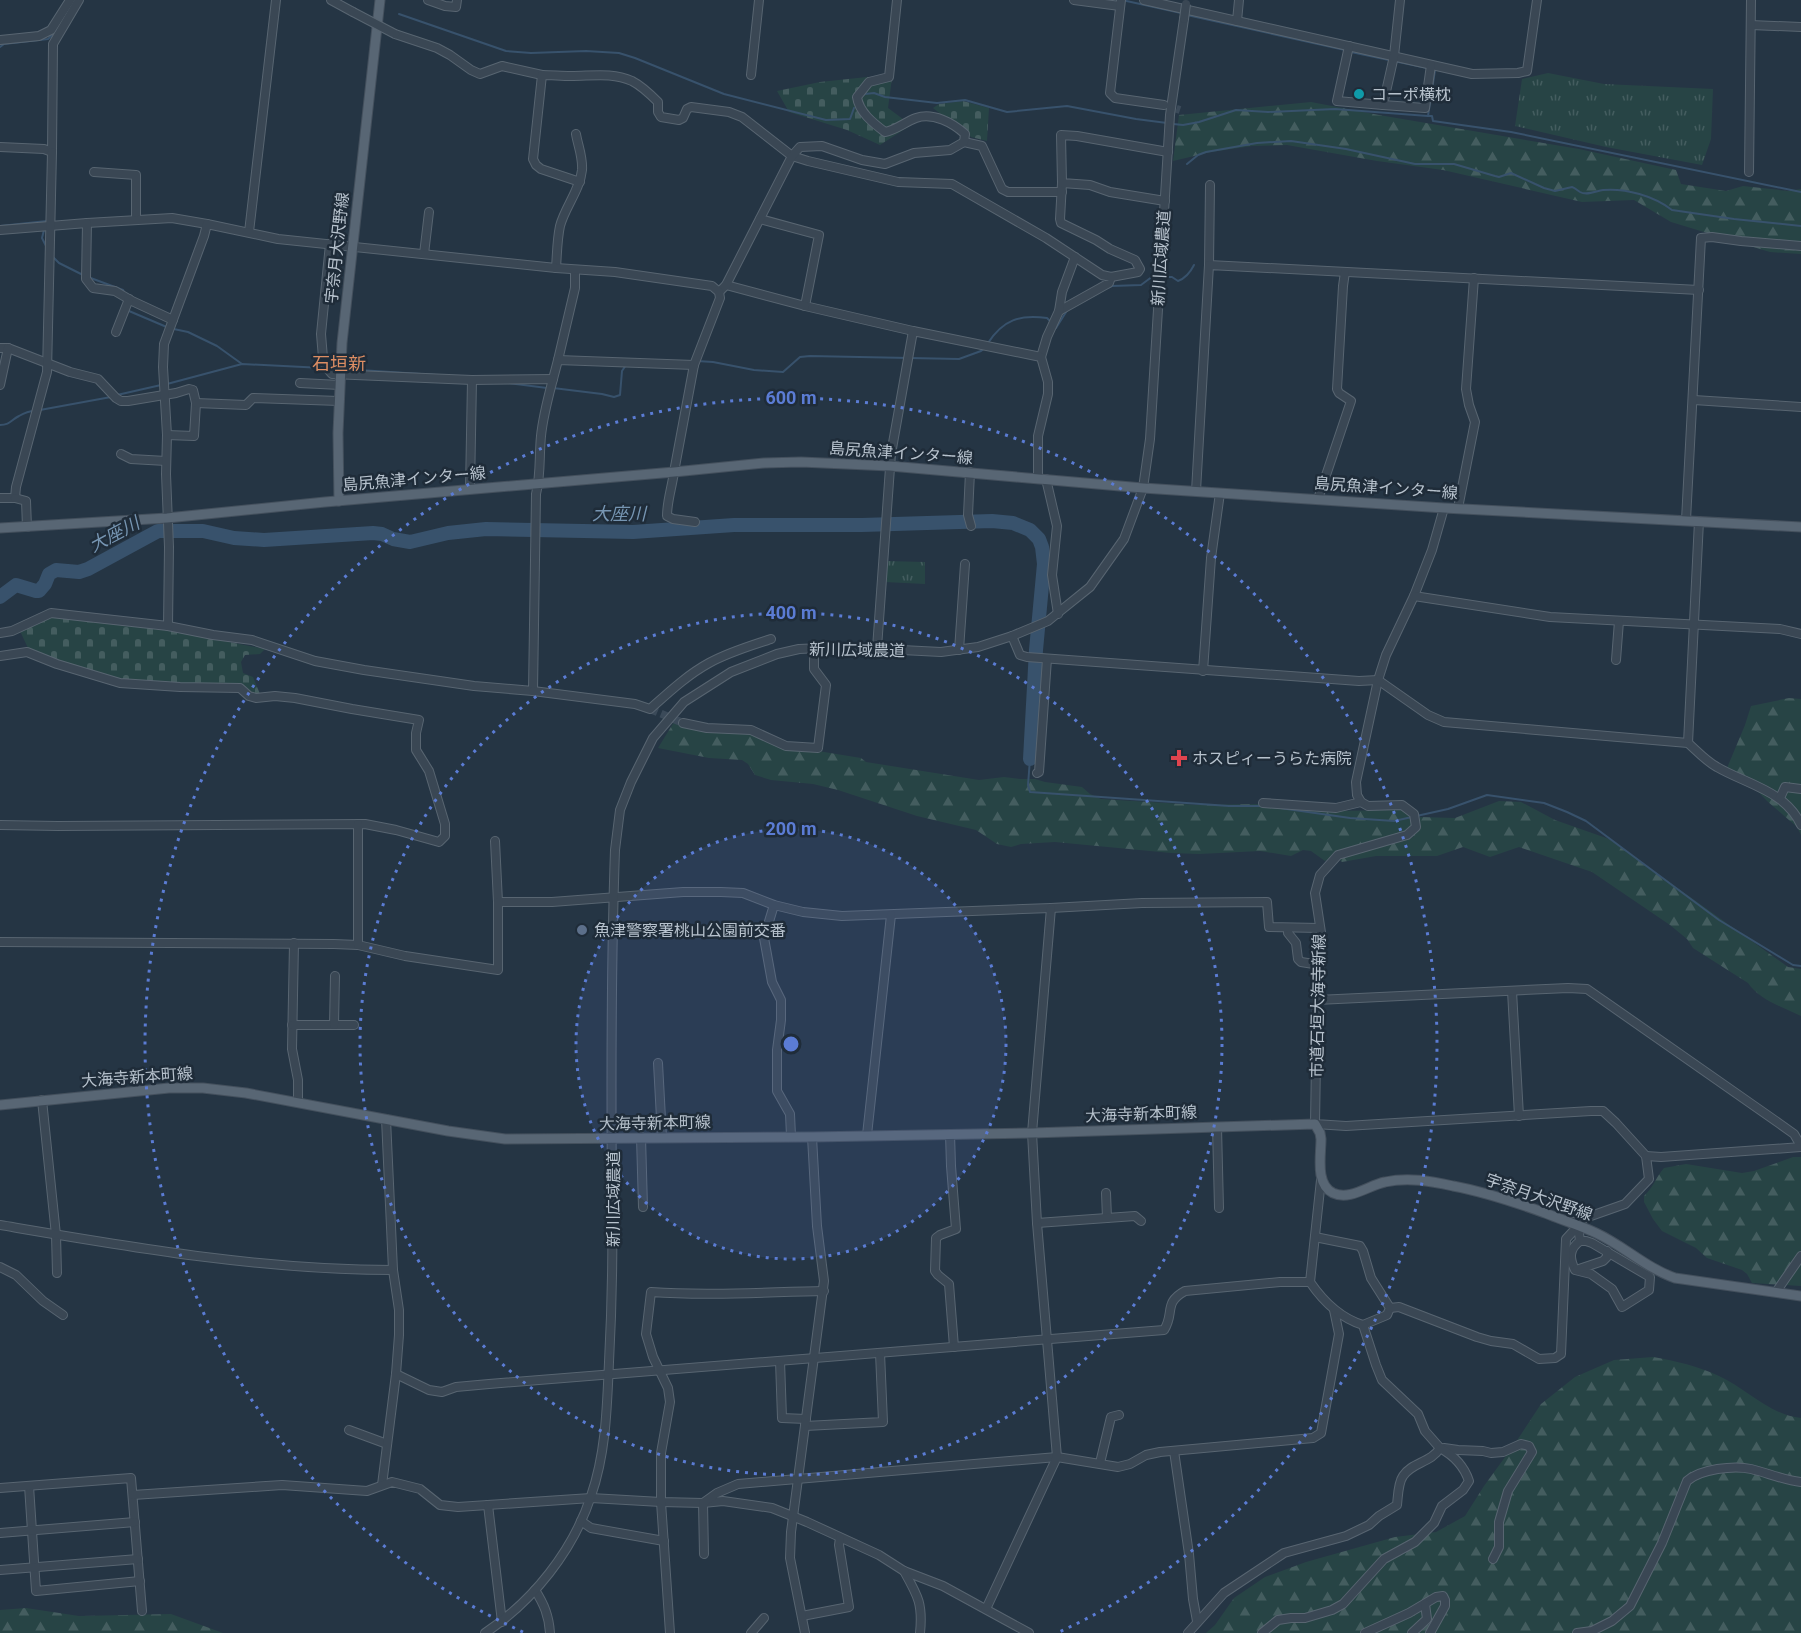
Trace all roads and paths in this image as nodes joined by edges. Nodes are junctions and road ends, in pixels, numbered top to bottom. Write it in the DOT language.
graph roads {
  1 [pos="70,0"];
  2 [pos="79,0"];
  3 [pos="276,0"];
  4 [pos="331,0"];
  5 [pos="380,0"];
  6 [pos="428,0"];
  7 [pos="457,0"];
  8 [pos="759,0"];
  9 [pos="897,0"];
  10 [pos="1074,0"];
  11 [pos="1144,0"];
  12 [pos="1239,0"];
  13 [pos="1400,0"];
  14 [pos="1537,0"];
  15 [pos="1751,0"];
  16 [pos="1186,2"];
  17 [pos="1120,3"];
  18 [pos="1237,21"];
  19 [pos="1751,25"];
  20 [pos="1801,27"];
  21 [pos="55,31"];
  22 [pos="0,40"];
  23 [pos="1348,49"];
  24 [pos="1393,58"];
  25 [pos="1431,68"];
  26 [pos="542,75"];
  27 [pos="751,75"];
  28 [pos="1164,105"];
  29 [pos="1383,105"];
  30 [pos="576,134"];
  31 [pos="964,142"];
  32 [pos="0,147"];
  33 [pos="52,152"];
  34 [pos="1168,152"];
  35 [pos="792,156"];
  36 [pos="94,172"];
  37 [pos="1749,172"];
  38 [pos="580,182"];
  39 [pos="1210,185"];
  40 [pos="1062,187"];
  41 [pos="1165,201"];
  42 [pos="429,212"];
  43 [pos="760,219"];
  44 [pos="136,220"];
  45 [pos="87,223"];
  46 [pos="207,224"];
  47 [pos="51,225"];
  48 [pos="0,230"];
  49 [pos="249,232"];
  50 [pos="330,244"];
  51 [pos="1801,246"];
  52 [pos="352,247"];
  53 [pos="424,254"];
  54 [pos="1075,257"];
  55 [pos="1209,264"];
  56 [pos="556,268"];
  57 [pos="575,270"];
  58 [pos="1345,272"];
  59 [pos="1111,278"];
  60 [pos="1474,278"];
  61 [pos="726,285"];
  62 [pos="1699,290"];
  63 [pos="719,292"];
  64 [pos="129,299"];
  65 [pos="805,306"];
  66 [pos="1059,311"];
  67 [pos="173,320"];
  68 [pos="913,331"];
  69 [pos="116,332"];
  70 [pos="4,348"];
  71 [pos="1041,357"];
  72 [pos="558,360"];
  73 [pos="47,363"];
  74 [pos="694,365"];
  75 [pos="341,375"];
  76 [pos="553,379"];
  77 [pos="472,380"];
  78 [pos="300,383"];
  79 [pos="0,385"];
  80 [pos="340,385"];
  81 [pos="165,394"];
  82 [pos="1694,400"];
  83 [pos="339,402"];
  84 [pos="196,403"];
  85 [pos="1801,407"];
  86 [pos="167,435"];
  87 [pos="121,454"];
  88 [pos="166,461"];
  89 [pos="890,466"];
  90 [pos="674,472"];
  91 [pos="970,472"];
  92 [pos="1042,479"];
  93 [pos="539,483"];
  94 [pos="1143,488"];
  95 [pos="470,489"];
  96 [pos="1196,491"];
  97 [pos="1220,493"];
  98 [pos="0,498"];
  99 [pos="15,498"];
  100 [pos="1318,499"];
  101 [pos="339,501"];
  102 [pos="1444,508"];
  103 [pos="1458,508"];
  104 [pos="167,518"];
  105 [pos="1686,520"];
  106 [pos="1699,521"];
  107 [pos="694,522"];
  108 [pos="971,526"];
  109 [pos="27,527"];
  110 [pos="1801,527"];
  111 [pos="0,528"];
  112 [pos="966,564"];
  113 [pos="1414,596"];
  114 [pos="1058,614"];
  115 [pos="1619,621"];
  116 [pos="1694,625"];
  117 [pos="168,626"];
  118 [pos="0,633"];
  119 [pos="1801,634"];
  120 [pos="1012,636"];
  121 [pos="771,639"];
  122 [pos="814,648"];
  123 [pos="877,648"];
  124 [pos="959,650"];
  125 [pos="0,656"];
  126 [pos="1046,659"];
  127 [pos="1616,660"];
  128 [pos="1203,671"];
  129 [pos="1378,680"];
  130 [pos="533,691"];
  131 [pos="683,723"];
  132 [pos="1688,742"];
  133 [pos="1037,773"];
  134 [pos="1801,789"];
  135 [pos="1780,798"];
  136 [pos="1361,802"];
  137 [pos="1263,803"];
  138 [pos="358,824"];
  139 [pos="0,825"];
  140 [pos="1801,825"];
  141 [pos="495,841"];
  142 [pos="614,897"];
  143 [pos="498,902"];
  144 [pos="774,905"];
  145 [pos="1051,908"];
  146 [pos="891,915"];
  147 [pos="1288,928"];
  148 [pos="1319,928"];
  149 [pos="0,942"];
  150 [pos="294,944"];
  151 [pos="358,945"];
  152 [pos="1320,965"];
  153 [pos="335,976"];
  154 [pos="1512,991"];
  155 [pos="1317,1000"];
  156 [pos="292,1025"];
  157 [pos="334,1025"];
  158 [pos="354,1025"];
  159 [pos="658,1063"];
  160 [pos="42,1100"];
  161 [pos="298,1102"];
  162 [pos="0,1105"];
  163 [pos="1519,1116"];
  164 [pos="386,1119"];
  165 [pos="1315,1124"];
  166 [pos="1218,1127"];
  167 [pos="1032,1132"];
  168 [pos="950,1134"];
  169 [pos="867,1135"];
  170 [pos="791,1136"];
  171 [pos="612,1137"];
  172 [pos="641,1137"];
  173 [pos="662,1137"];
  174 [pos="812,1137"];
  175 [pos="1801,1147"];
  176 [pos="1646,1156"];
  177 [pos="1321,1180"];
  178 [pos="1106,1193"];
  179 [pos="643,1208"];
  180 [pos="1219,1208"];
  181 [pos="1107,1218"];
  182 [pos="1141,1221"];
  183 [pos="1037,1223"];
  184 [pos="1574,1224"];
  185 [pos="0,1226"];
  186 [pos="56,1235"];
  187 [pos="1315,1237"];
  188 [pos="1580,1241"];
  189 [pos="1607,1251"];
  190 [pos="1801,1256"];
  191 [pos="0,1267"];
  192 [pos="393,1270"];
  193 [pos="1575,1270"];
  194 [pos="57,1273"];
  195 [pos="1310,1282"];
  196 [pos="824,1291"];
  197 [pos="1776,1292"];
  198 [pos="1801,1296"];
  199 [pos="1390,1308"];
  200 [pos="1334,1310"];
  201 [pos="63,1315"];
  202 [pos="1363,1324"];
  203 [pos="1047,1340"];
  204 [pos="954,1347"];
  205 [pos="879,1353"];
  206 [pos="815,1359"];
  207 [pos="780,1361"];
  208 [pos="661,1371"];
  209 [pos="396,1374"];
  210 [pos="608,1375"];
  211 [pos="1119,1415"];
  212 [pos="806,1422"];
  213 [pos="349,1430"];
  214 [pos="387,1444"];
  215 [pos="1440,1448"];
  216 [pos="1174,1451"];
  217 [pos="1057,1458"];
  218 [pos="1100,1463"];
  219 [pos="798,1480"];
  220 [pos="1801,1482"];
  221 [pos="382,1485"];
  222 [pos="29,1486"];
  223 [pos="0,1488"];
  224 [pos="133,1495"];
  225 [pos="591,1498"];
  226 [pos="661,1502"];
  227 [pos="703,1503"];
  228 [pos="488,1505"];
  229 [pos="793,1516"];
  230 [pos="580,1521"];
  231 [pos="135,1522"];
  232 [pos="33,1530"];
  233 [pos="0,1533"];
  234 [pos="840,1538"];
  235 [pos="664,1541"];
  236 [pos="704,1554"];
  237 [pos="138,1559"];
  238 [pos="1493,1559"];
  239 [pos="34,1568"];
  240 [pos="0,1570"];
  241 [pos="904,1571"];
  242 [pos="140,1581"];
  243 [pos="535,1590"];
  244 [pos="1425,1604"];
  245 [pos="987,1609"];
  246 [pos="142,1611"];
  247 [pos="802,1616"];
  248 [pos="764,1618"];
  249 [pos="1197,1620"];
  250 [pos="502,1622"];
  251 [pos="485,1633"];
  252 [pos="550,1633"];
  253 [pos="670,1633"];
  254 [pos="751,1633"];
  255 [pos="805,1633"];
  256 [pos="920,1633"];
  257 [pos="1029,1633"];
  258 [pos="1188,1633"];
  259 [pos="1262,1633"];
  260 [pos="1365,1633"];
  261 [pos="1412,1633"];
  262 [pos="1430,1633"];
  263 [pos="1577,1633"];
  1 -- 21 [label="street"];
  2 -- 21 [label="street"];
  3 -- 49 [label="street"];
  4 -- 26 [label="street, bridge"];
  5 -- 52 [label="main road, 宇奈月大沢野線"];
  6 -- 7 [label="street"];
  8 -- 27 [label="street"];
  9 -- 31 [label="street"];
  10 -- 17 [label="street"];
  11 -- 18 [label="street"];
  12 -- 18 [label="street"];
  13 -- 24 [label="street"];
  14 -- 25 [label="street"];
  15 -- 19 [label="street"];
  16 -- 34 [label="street, 新川広域農道, bridge"];
  17 -- 28 [label="street"];
  18 -- 23 [label="street"];
  19 -- 20 [label="street"];
  19 -- 37 [label="street"];
  21 -- 22 [label="street"];
  21 -- 33 [label="street"];
  23 -- 24 [label="street"];
  23 -- 29 [label="street"];
  24 -- 25 [label="street"];
  24 -- 29 [label="street"];
  25 -- 29 [label="street"];
  26 -- 35 [label="street"];
  26 -- 38 [label="street"];
  30 -- 38 [label="street"];
  31 -- 35 [label="street"];
  31 -- 40 [label="street"];
  32 -- 33 [label="street"];
  33 -- 47 [label="street"];
  34 -- 40 [label="street"];
  34 -- 41 [label="street, 新川広域農道"];
  35 -- 43 [label="street"];
  35 -- 54 [label="street"];
  36 -- 44 [label="street"];
  38 -- 56 [label="street"];
  39 -- 55 [label="street"];
  40 -- 41 [label="street"];
  40 -- 59 [label="street"];
  41 -- 94 [label="street, 新川広域農道"];
  42 -- 53 [label="street"];
  43 -- 61 [label="street"];
  43 -- 65 [label="street"];
  44 -- 45 [label="street"];
  44 -- 46 [label="street"];
  45 -- 47 [label="street"];
  45 -- 64 [label="street"];
  46 -- 49 [label="street"];
  46 -- 67 [label="street"];
  47 -- 48 [label="street"];
  47 -- 73 [label="street"];
  49 -- 50 [label="street"];
  50 -- 52 [label="street"];
  50 -- 75 [label="street"];
  51 -- 62 [label="street"];
  52 -- 53 [label="street"];
  52 -- 75 [label="main road, 宇奈月大沢野線"];
  53 -- 56 [label="street"];
  54 -- 59 [label="street"];
  54 -- 66 [label="street"];
  55 -- 58 [label="street"];
  55 -- 96 [label="street"];
  56 -- 57 [label="street"];
  57 -- 63 [label="street"];
  57 -- 72 [label="street"];
  58 -- 60 [label="street"];
  58 -- 100 [label="street"];
  59 -- 66 [label="street"];
  60 -- 62 [label="street"];
  60 -- 103 [label="street"];
  61 -- 63 [label="street"];
  61 -- 65 [label="street"];
  62 -- 82 [label="street"];
  63 -- 74 [label="street"];
  64 -- 67 [label="street"];
  64 -- 69 [label="street"];
  65 -- 68 [label="street"];
  66 -- 71 [label="street"];
  67 -- 81 [label="street"];
  68 -- 71 [label="street"];
  68 -- 89 [label="street"];
  70 -- 73 [label="street"];
  70 -- 79 [label="street"];
  71 -- 92 [label="street"];
  72 -- 74 [label="street"];
  72 -- 76 [label="street"];
  73 -- 81 [label="street"];
  73 -- 99 [label="street"];
  74 -- 90 [label="street"];
  75 -- 77 [label="street"];
  75 -- 80 [label="main road, 宇奈月大沢野線"];
  76 -- 77 [label="street"];
  76 -- 93 [label="street"];
  77 -- 95 [label="street"];
  78 -- 80 [label="street"];
  80 -- 83 [label="main road, 宇奈月大沢野線"];
  81 -- 84 [label="street"];
  81 -- 86 [label="street"];
  82 -- 85 [label="street"];
  82 -- 105 [label="street"];
  83 -- 84 [label="street"];
  83 -- 101 [label="main road, 宇奈月大沢野線"];
  84 -- 86 [label="street"];
  86 -- 88 [label="street"];
  87 -- 88 [label="street"];
  88 -- 104 [label="street"];
  89 -- 90 [label="main road, 島尻魚津インター線"];
  89 -- 91 [label="main road, 島尻魚津インター線"];
  89 -- 123 [label="street"];
  90 -- 93 [label="main road, 島尻魚津インター線"];
  90 -- 107 [label="street"];
  91 -- 92 [label="main road, 島尻魚津インター線"];
  91 -- 108 [label="street"];
  92 -- 94 [label="main road, 島尻魚津インター線"];
  92 -- 114 [label="street"];
  93 -- 95 [label="main road, 島尻魚津インター線"];
  93 -- 130 [label="street"];
  94 -- 96 [label="main road, 島尻魚津インター線"];
  94 -- 114 [label="street, 新川広域農道"];
  95 -- 101 [label="main road, 島尻魚津インター線"];
  96 -- 97 [label="main road, 島尻魚津インター線"];
  97 -- 100 [label="main road, 島尻魚津インター線"];
  97 -- 128 [label="street"];
  98 -- 99 [label="street"];
  99 -- 109 [label="street"];
  100 -- 102 [label="main road, 島尻魚津インター線"];
  101 -- 104 [label="main road, 島尻魚津インター線"];
  102 -- 103 [label="main road, 島尻魚津インター線"];
  102 -- 113 [label="street"];
  103 -- 105 [label="main road, 島尻魚津インター線"];
  104 -- 109 [label="main road, 島尻魚津インター線"];
  104 -- 117 [label="street"];
  105 -- 106 [label="main road, 島尻魚津インター線"];
  106 -- 110 [label="main road, 島尻魚津インター線"];
  106 -- 116 [label="street"];
  109 -- 111 [label="main road, 島尻魚津インター線"];
  112 -- 124 [label="street"];
  113 -- 115 [label="street"];
  113 -- 129 [label="street"];
  114 -- 120 [label="street, 新川広域農道"];
  115 -- 116 [label="street"];
  115 -- 127 [label="street"];
  116 -- 119 [label="street"];
  116 -- 132 [label="street"];
  117 -- 118 [label="street"];
  117 -- 130 [label="street"];
  120 -- 124 [label="street, 新川広域農道"];
  120 -- 126 [label="street"];
  121 -- 130 [label="street"];
  122 -- 123 [label="street, 新川広域農道"];
  122 -- 131 [label="street"];
  122 -- 142 [label="street, 新川広域農道"];
  123 -- 124 [label="street, 新川広域農道"];
  125 -- 138 [label="street"];
  126 -- 128 [label="street"];
  126 -- 133 [label="street"];
  128 -- 129 [label="street"];
  129 -- 132 [label="street"];
  129 -- 136 [label="street"];
  132 -- 135 [label="street"];
  134 -- 135 [label="street"];
  135 -- 140 [label="street"];
  136 -- 137 [label="street"];
  136 -- 148 [label="street, 市道石垣大海寺新線"];
  138 -- 139 [label="street"];
  138 -- 151 [label="street"];
  141 -- 143 [label="street"];
  142 -- 143 [label="street"];
  142 -- 144 [label="street"];
  142 -- 171 [label="street, 新川広域農道"];
  143 -- 151 [label="street"];
  144 -- 146 [label="street"];
  144 -- 170 [label="street"];
  145 -- 146 [label="street"];
  145 -- 147 [label="street"];
  145 -- 167 [label="street"];
  146 -- 169 [label="street"];
  147 -- 148 [label="street"];
  147 -- 152 [label="street"];
  148 -- 152 [label="street, 市道石垣大海寺新線"];
  149 -- 150 [label="street"];
  150 -- 151 [label="street"];
  150 -- 156 [label="street"];
  152 -- 155 [label="street, 市道石垣大海寺新線"];
  153 -- 157 [label="street"];
  154 -- 155 [label="street"];
  154 -- 163 [label="street"];
  154 -- 175 [label="street"];
  155 -- 165 [label="street, 市道石垣大海寺新線"];
  156 -- 157 [label="street"];
  156 -- 161 [label="street"];
  157 -- 158 [label="street"];
  159 -- 173 [label="street"];
  160 -- 161 [label="main road, 大海寺新本町線"];
  160 -- 162 [label="main road, 大海寺新本町線"];
  160 -- 186 [label="street"];
  161 -- 164 [label="main road, 大海寺新本町線"];
  163 -- 165 [label="street"];
  163 -- 176 [label="street"];
  164 -- 171 [label="main road, 大海寺新本町線"];
  164 -- 192 [label="street"];
  165 -- 166 [label="main road, 大海寺新本町線"];
  165 -- 177 [label="main road"];
  166 -- 167 [label="main road, 大海寺新本町線"];
  166 -- 180 [label="street"];
  167 -- 168 [label="main road, 大海寺新本町線"];
  167 -- 183 [label="street"];
  168 -- 169 [label="main road, 大海寺新本町線"];
  168 -- 204 [label="street"];
  169 -- 174 [label="main road, 大海寺新本町線"];
  170 -- 173 [label="main road, 大海寺新本町線"];
  170 -- 174 [label="main road, 大海寺新本町線"];
  171 -- 172 [label="main road, 大海寺新本町線"];
  171 -- 210 [label="street, 新川広域農道"];
  172 -- 173 [label="main road, 大海寺新本町線"];
  172 -- 179 [label="street"];
  174 -- 196 [label="street"];
  175 -- 176 [label="street"];
  176 -- 184 [label="street"];
  177 -- 184 [label="main road, 宇奈月大沢野線"];
  177 -- 187 [label="street"];
  178 -- 181 [label="street"];
  181 -- 182 [label="street"];
  181 -- 183 [label="street"];
  183 -- 203 [label="street"];
  184 -- 188 [label="street"];
  184 -- 197 [label="main road, 宇奈月大沢野線"];
  184 -- 199 [label="street"];
  185 -- 186 [label="street"];
  186 -- 192 [label="street"];
  186 -- 194 [label="street"];
  187 -- 195 [label="street"];
  187 -- 199 [label="street"];
  188 -- 189 [label="street"];
  188 -- 193 [label="street"];
  189 -- 193 [label="street"];
  189 -- 193 [label="street"];
  190 -- 197 [label="street"];
  191 -- 201 [label="street"];
  192 -- 209 [label="street"];
  195 -- 200 [label="street"];
  195 -- 203 [label="street"];
  196 -- 206 [label="street"];
  196 -- 208 [label="street"];
  197 -- 198 [label="main road, 宇奈月大沢野線"];
  199 -- 202 [label="street"];
  200 -- 202 [label="street"];
  200 -- 216 [label="street"];
  202 -- 215 [label="street"];
  203 -- 204 [label="street"];
  203 -- 217 [label="street"];
  204 -- 205 [label="street"];
  205 -- 206 [label="street"];
  205 -- 212 [label="street"];
  206 -- 207 [label="street"];
  206 -- 212 [label="street"];
  207 -- 208 [label="street"];
  207 -- 212 [label="street"];
  208 -- 210 [label="street"];
  208 -- 226 [label="street"];
  209 -- 210 [label="street"];
  209 -- 214 [label="street"];
  210 -- 225 [label="street, 新川広域農道"];
  211 -- 218 [label="street"];
  212 -- 219 [label="street"];
  213 -- 214 [label="street"];
  214 -- 221 [label="street"];
  215 -- 238 [label="street"];
  215 -- 249 [label="street"];
  215 -- 259 [label="street"];
  216 -- 218 [label="street"];
  216 -- 249 [label="street"];
  217 -- 218 [label="street"];
  217 -- 219 [label="street"];
  217 -- 245 [label="street"];
  219 -- 227 [label="street"];
  219 -- 229 [label="street"];
  220 -- 263 [label="street"];
  221 -- 224 [label="street"];
  221 -- 228 [label="street"];
  222 -- 223 [label="street"];
  222 -- 224 [label="street"];
  222 -- 232 [label="street"];
  224 -- 231 [label="street"];
  225 -- 226 [label="street"];
  225 -- 228 [label="street"];
  225 -- 230 [label="street, 新川広域農道"];
  226 -- 227 [label="street"];
  226 -- 235 [label="street"];
  227 -- 229 [label="street"];
  227 -- 236 [label="street"];
  228 -- 250 [label="street"];
  229 -- 234 [label="street"];
  229 -- 247 [label="street"];
  230 -- 235 [label="street"];
  230 -- 243 [label="street, 新川広域農道"];
  231 -- 232 [label="street"];
  231 -- 237 [label="street"];
  232 -- 233 [label="street"];
  232 -- 239 [label="street"];
  234 -- 241 [label="street"];
  234 -- 247 [label="street"];
  235 -- 253 [label="street"];
  237 -- 239 [label="street"];
  237 -- 242 [label="street"];
  239 -- 240 [label="street"];
  239 -- 242 [label="street"];
  241 -- 245 [label="street"];
  241 -- 256 [label="street"];
  242 -- 246 [label="street"];
  243 -- 250 [label="street, 新川広域農道"];
  243 -- 252 [label="street"];
  244 -- 260 [label="street"];
  244 -- 261 [label="street"];
  244 -- 262 [label="street"];
  245 -- 257 [label="street"];
  247 -- 255 [label="street"];
  248 -- 254 [label="street"];
  249 -- 258 [label="street"];
  250 -- 251 [label="street, 新川広域農道"];
}
